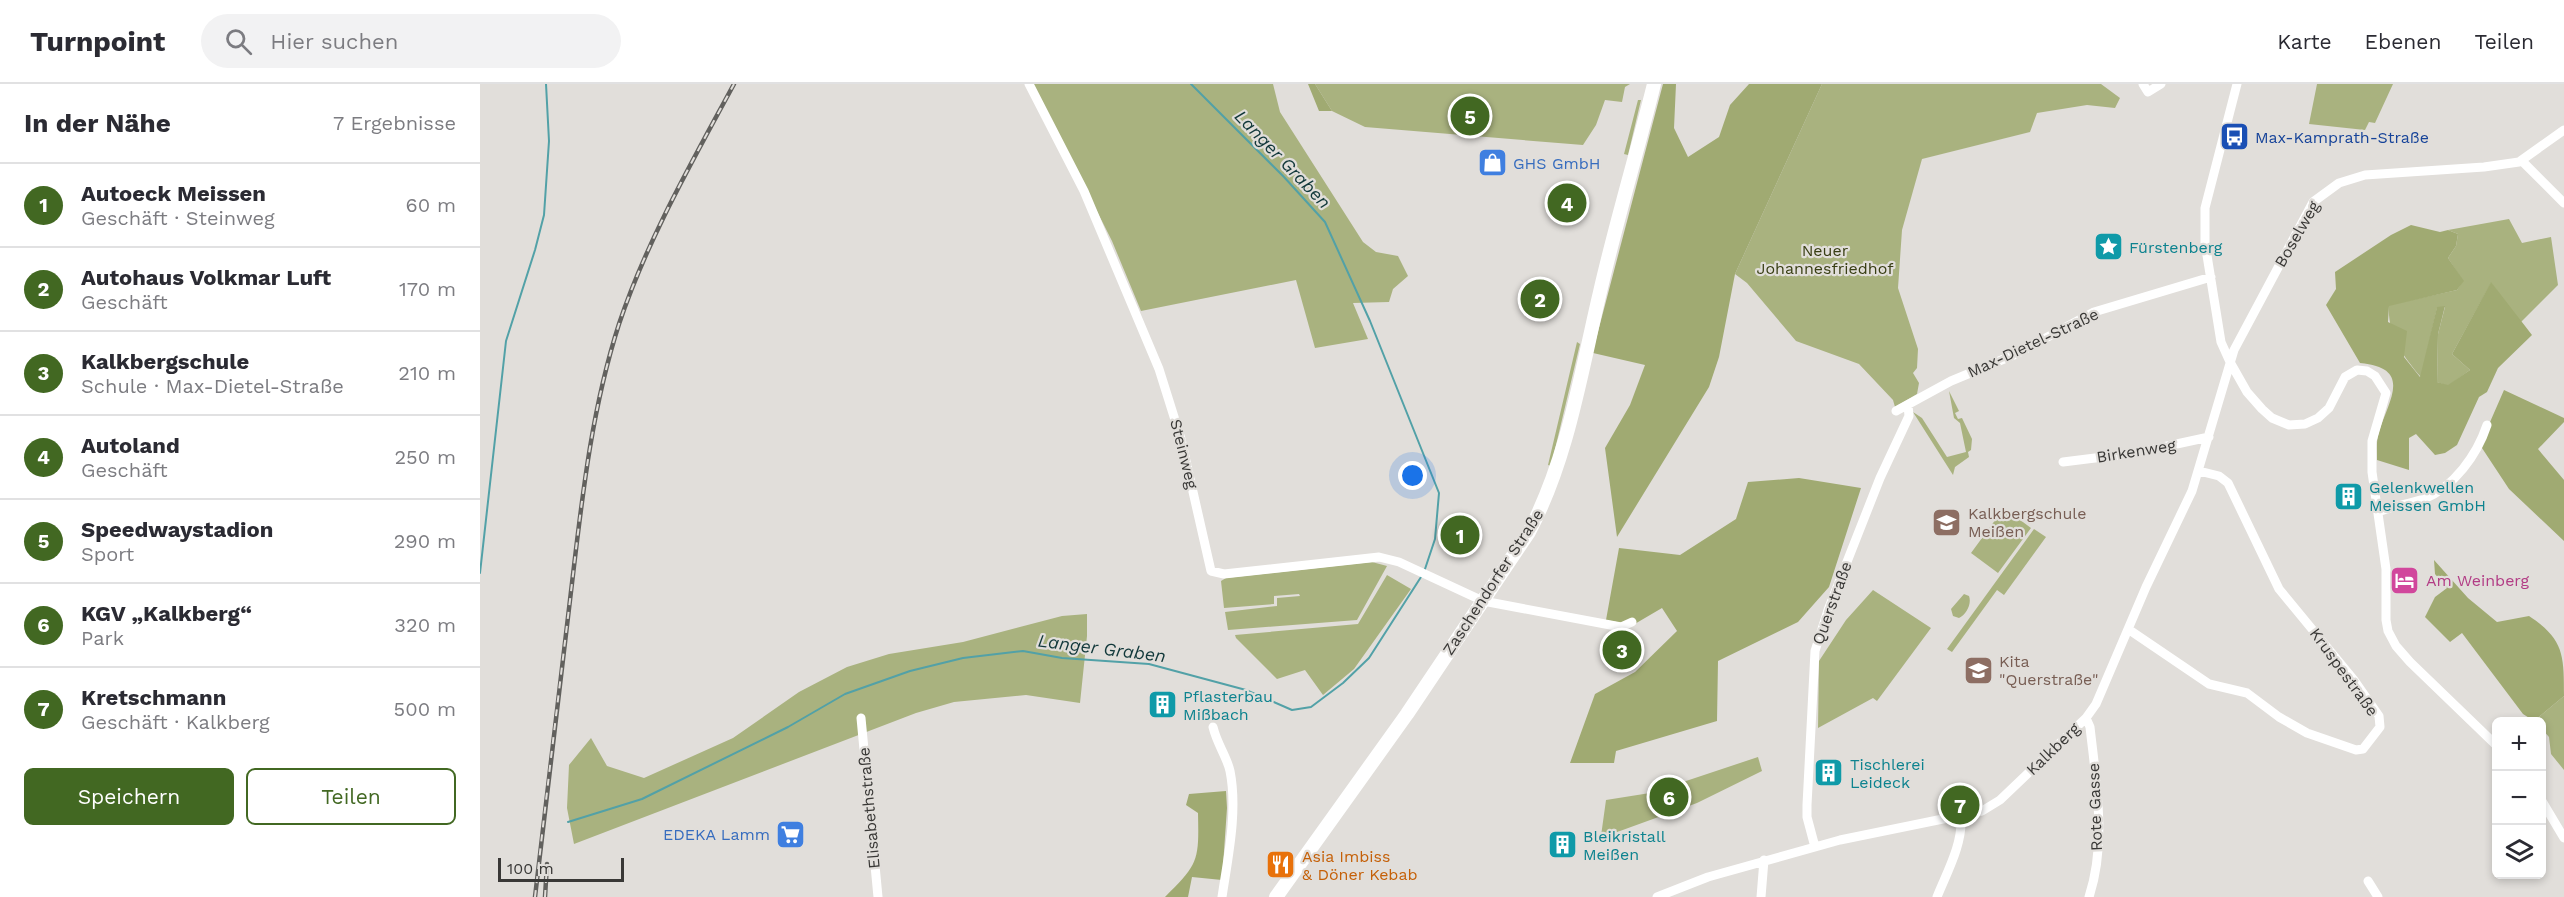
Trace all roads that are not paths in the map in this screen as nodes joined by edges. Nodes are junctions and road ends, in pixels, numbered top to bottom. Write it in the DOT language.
graph roads {
  1 [pos="1029,84"];
  2 [pos="1654,84"];
  3 [pos="2142,84"];
  4 [pos="2161,84"];
  5 [pos="2237,84"];
  6 [pos="2564,130"];
  7 [pos="2522,161"];
  8 [pos="2564,203"];
  9 [pos="2211,277"];
  10 [pos="2230,362"];
  11 [pos="1908,405"];
  12 [pos="1896,411"];
  13 [pos="2487,425"];
  14 [pos="2209,437"];
  15 [pos="2063,462"];
  16 [pos="2199,471"];
  17 [pos="2378,512"];
  18 [pos="1483,601"];
  19 [pos="1632,622"];
  20 [pos="2128,629"];
  21 [pos="861,718"];
  22 [pos="2086,718"];
  23 [pos="1213,727"];
  24 [pos="2492,741"];
  25 [pos="2546,809"];
  26 [pos="1961,816"];
  27 [pos="2564,837"];
  28 [pos="1815,847"];
  29 [pos="1764,860"];
  30 [pos="2368,881"];
  31 [pos="878,897"];
  32 [pos="1222,897"];
  33 [pos="1276,897"];
  34 [pos="1657,897"];
  35 [pos="1761,897"];
  36 [pos="1937,897"];
  37 [pos="2089,897"];
  38 [pos="2378,897"];
  1 -- 18 [label="street, Steinweg"];
  2 -- 18 [label="street, Zaschendorfer Straße"];
  3 -- 4 [label="street"];
  5 -- 9 [label="street"];
  6 -- 7 [label="street, Boselweg"];
  7 -- 8 [label="street"];
  7 -- 10 [label="street, Boselweg"];
  9 -- 10 [label="street"];
  9 -- 11 [label="street, Max-Dietel-Straße"];
  10 -- 14 [label="street, Kalkberg"];
  10 -- 17 [label="street"];
  11 -- 12 [label="street, Max-Dietel-Straße"];
  11 -- 28 [label="street, Querstraße"];
  13 -- 17 [label="street"];
  14 -- 15 [label="street, Birkenweg"];
  14 -- 16 [label="street, Kalkberg"];
  16 -- 20 [label="street, Kalkberg"];
  16 -- 20 [label="street, Kruspestraße"];
  17 -- 24 [label="street"];
  18 -- 19 [label="street"];
  18 -- 33 [label="street, Zaschendorfer Straße"];
  20 -- 22 [label="street, Kalkberg"];
  21 -- 31 [label="street, Elisabethstraße"];
  22 -- 26 [label="street, Kalkberg"];
  22 -- 37 [label="street, Rote Gasse"];
  23 -- 32 [label="street"];
  25 -- 27 [label="street"];
  26 -- 28 [label="street, Kalkberg"];
  26 -- 36 [label="street"];
  28 -- 29 [label="street, Kalkberg"];
  29 -- 34 [label="street, Kalkberg"];
  29 -- 35 [label="street"];
  30 -- 38 [label="street"];
}
